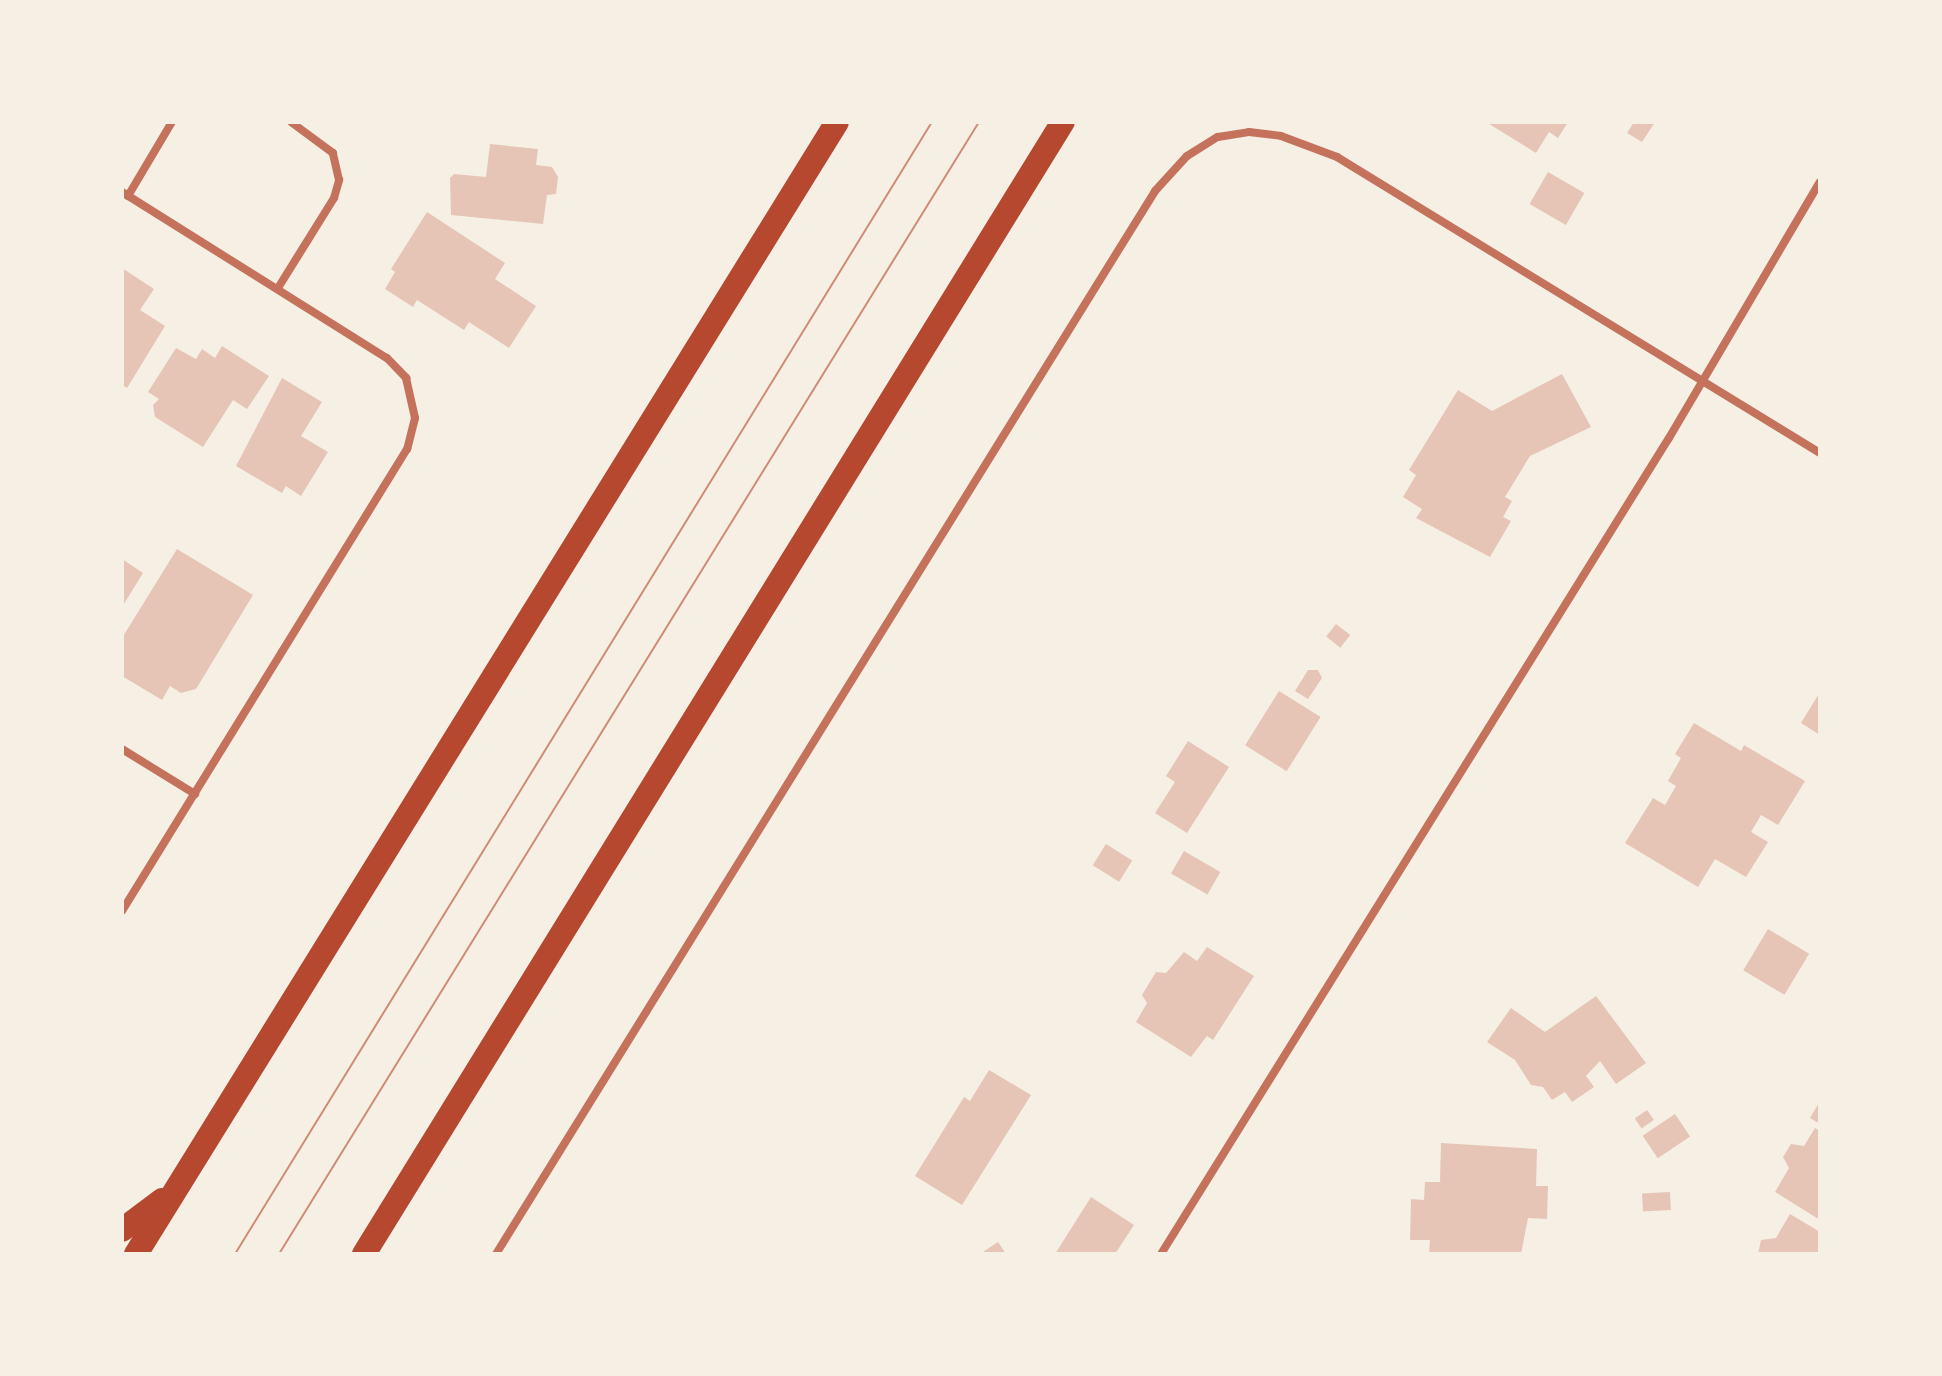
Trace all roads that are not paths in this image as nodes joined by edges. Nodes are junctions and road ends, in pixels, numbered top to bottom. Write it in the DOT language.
graph roads {
  1 [pos="172,122"];
  2 [pos="291,122"];
  3 [pos="837,122"];
  4 [pos="1063,122"];
  5 [pos="1820,182"];
  6 [pos="125,194"];
  7 [pos="278,288"];
  8 [pos="1700,378"];
  9 [pos="1820,453"];
  10 [pos="122,749"];
  11 [pos="195,794"];
  12 [pos="122,911"];
  13 [pos="170,1194"];
  14 [pos="122,1230"];
  15 [pos="136,1254"];
  16 [pos="364,1254"];
  17 [pos="496,1254"];
  18 [pos="1161,1254"];
  1 -- 6 [label="street"];
  2 -- 7 [label="street"];
  3 -- 13 [label="highway"];
  4 -- 16 [label="highway"];
  5 -- 8 [label="street"];
  6 -- 7 [label="street"];
  7 -- 11 [label="street"];
  8 -- 9 [label="street"];
  8 -- 17 [label="street"];
  8 -- 18 [label="street"];
  10 -- 11 [label="street"];
  11 -- 12 [label="street"];
  13 -- 14 [label="highway"];
  13 -- 15 [label="highway"];
}
